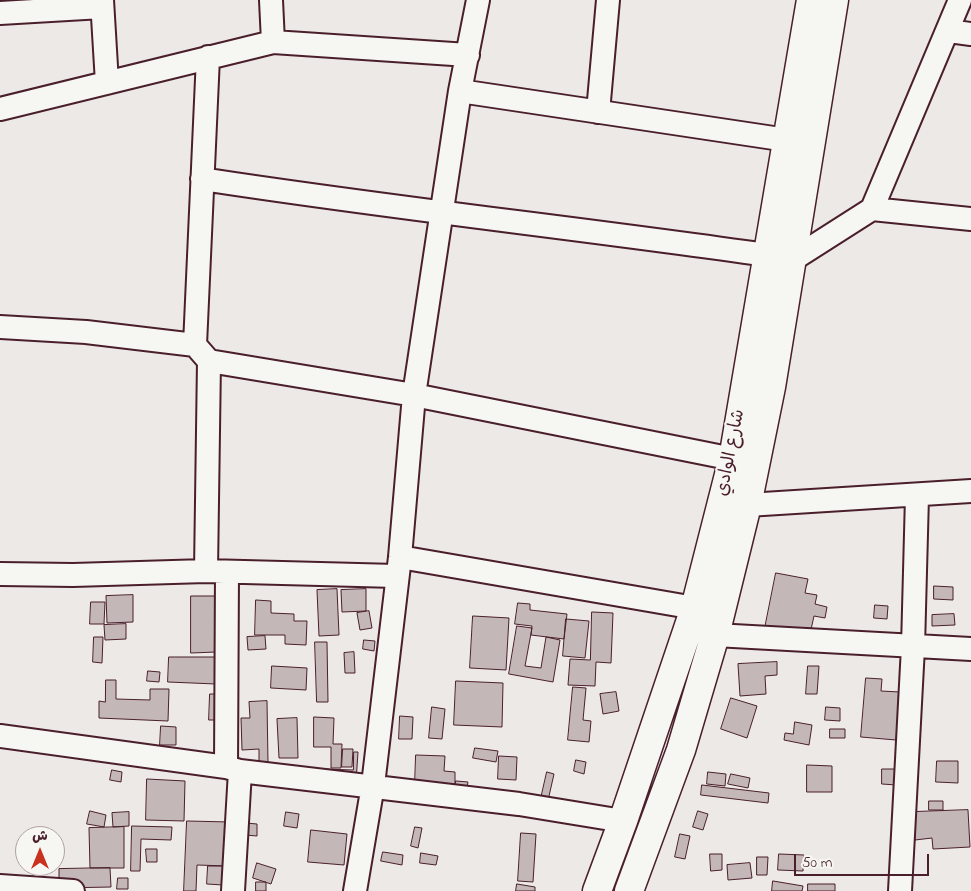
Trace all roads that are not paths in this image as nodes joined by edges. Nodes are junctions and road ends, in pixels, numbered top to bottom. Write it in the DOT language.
graph roads {
  1 [pos="272,0"];
  2 [pos="478,0"];
  3 [pos="608,0"];
  4 [pos="811,0"];
  5 [pos="834,0"];
  6 [pos="960,0"];
  7 [pos="102,4"];
  8 [pos="0,13"];
  9 [pos="949,31"];
  10 [pos="971,34"];
  11 [pos="273,42"];
  12 [pos="468,55"];
  13 [pos="208,58"];
  14 [pos="107,83"];
  15 [pos="460,91"];
  16 [pos="0,109"];
  17 [pos="598,112"];
  18 [pos="787,140"];
  19 [pos="202,179"];
  20 [pos="872,209"];
  21 [pos="441,211"];
  22 [pos="971,219"];
  23 [pos="779,258"];
  24 [pos="0,327"];
  25 [pos="202,353"];
  26 [pos="414,395"];
  27 [pos="733,459"];
  28 [pos="971,491"];
  29 [pos="917,496"];
  30 [pos="747,505"];
  31 [pos="398,566"];
  32 [pos="217,571"];
  33 [pos="0,574"];
  34 [pos="695,608"];
  35 [pos="714,636"];
  36 [pos="912,647"];
  37 [pos="971,648"];
  38 [pos="0,736"];
  39 [pos="233,769"];
  40 [pos="373,785"];
  41 [pos="623,822"];
  42 [pos="0,886"];
  43 [pos="73,891"];
  44 [pos="233,891"];
  45 [pos="355,891"];
  46 [pos="597,891"];
  47 [pos="629,891"];
  48 [pos="900,891"];
  1 -- 11 [label="street"];
  2 -- 12 [label="street"];
  3 -- 17 [label="street"];
  4 -- 18 [label="main road, شارع الوادي"];
  5 -- 23 [label="main road, شارع الوادي"];
  6 -- 9 [label="street"];
  7 -- 8 [label="street"];
  7 -- 14 [label="street"];
  9 -- 10 [label="street"];
  9 -- 20 [label="street"];
  11 -- 12 [label="street"];
  11 -- 13 [label="street"];
  12 -- 15 [label="street"];
  13 -- 14 [label="street"];
  13 -- 19 [label="street"];
  14 -- 16 [label="street"];
  15 -- 17 [label="street"];
  15 -- 21 [label="street"];
  17 -- 18 [label="street"];
  18 -- 23 [label="main road, شارع الوادي"];
  19 -- 21 [label="street"];
  19 -- 25 [label="street"];
  20 -- 22 [label="street"];
  20 -- 23 [label="street"];
  21 -- 23 [label="street"];
  21 -- 26 [label="street"];
  23 -- 27 [label="main road, شارع الوادي"];
  23 -- 30 [label="main road, شارع الوادي"];
  24 -- 25 [label="street"];
  25 -- 26 [label="street"];
  25 -- 32 [label="street"];
  26 -- 27 [label="street"];
  26 -- 31 [label="street"];
  27 -- 34 [label="main road, شارع الوادي"];
  28 -- 29 [label="street"];
  29 -- 30 [label="street"];
  29 -- 36 [label="street"];
  30 -- 35 [label="main road, شارع الوادي"];
  31 -- 32 [label="street"];
  31 -- 34 [label="street"];
  31 -- 40 [label="street"];
  32 -- 33 [label="street"];
  32 -- 39 [label="street"];
  34 -- 41 [label="main road, شارع الوادي"];
  35 -- 36 [label="street"];
  35 -- 47 [label="main road, شارع الوادي"];
  36 -- 37 [label="street"];
  36 -- 48 [label="street"];
  38 -- 39 [label="street"];
  39 -- 40 [label="street"];
  39 -- 44 [label="street"];
  40 -- 41 [label="street"];
  40 -- 45 [label="street"];
  41 -- 46 [label="main road, شارع الوادي"];
  42 -- 43 [label="street"];
}
